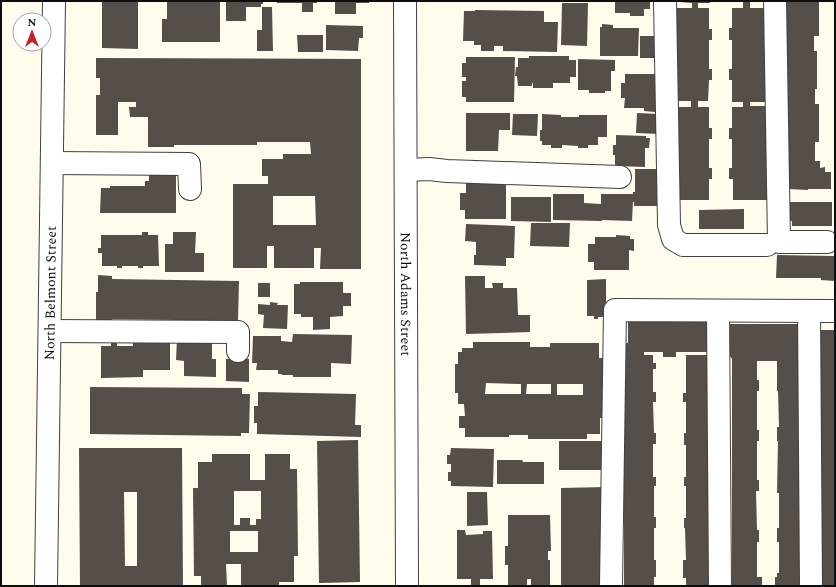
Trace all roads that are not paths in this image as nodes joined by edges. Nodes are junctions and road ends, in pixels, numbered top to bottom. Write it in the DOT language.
graph roads {
  1 [pos="54,1"];
  2 [pos="405,1"];
  3 [pos="665,1"];
  4 [pos="775,1"];
  5 [pos="52,163"];
  6 [pos="406,170"];
  7 [pos="620,177"];
  8 [pos="190,189"];
  9 [pos="827,242"];
  10 [pos="767,245"];
  11 [pos="718,311"];
  12 [pos="809,312"];
  13 [pos="835,312"];
  14 [pos="50,331"];
  15 [pos="238,350"];
  16 [pos="46,586"];
  17 [pos="407,586"];
  18 [pos="610,586"];
  19 [pos="720,586"];
  20 [pos="812,586"];
  1 -- 5 [label="street, North Belmont Street"];
  2 -- 6 [label="street, North Adams Street"];
  3 -- 10 [label="street"];
  4 -- 9 [label="street"];
  5 -- 8 [label="street"];
  5 -- 14 [label="street, North Belmont Street"];
  6 -- 7 [label="street"];
  6 -- 17 [label="street, North Adams Street"];
  11 -- 12 [label="street"];
  11 -- 18 [label="street"];
  11 -- 19 [label="street"];
  12 -- 13 [label="street"];
  12 -- 20 [label="street"];
  14 -- 15 [label="street"];
  14 -- 16 [label="street, North Belmont Street"];
}
